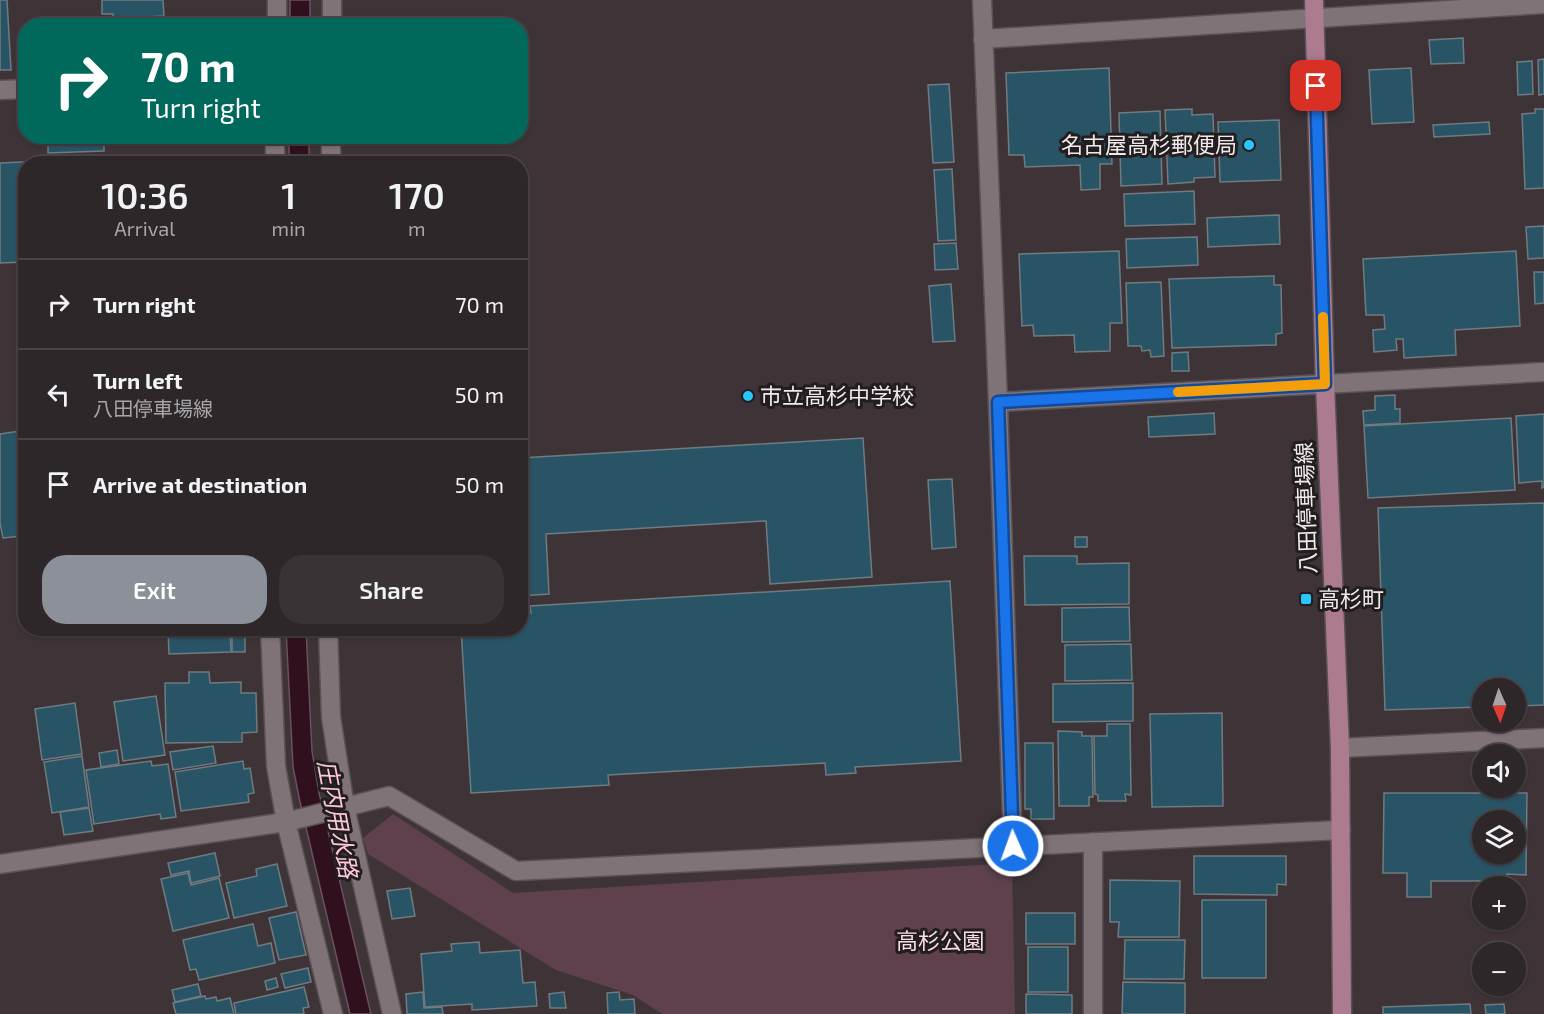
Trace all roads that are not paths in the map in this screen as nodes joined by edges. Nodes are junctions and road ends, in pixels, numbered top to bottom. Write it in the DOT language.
graph roads {
  1 [pos="277,0"];
  2 [pos="332,0"];
  3 [pos="982,0"];
  4 [pos="1544,4"];
  5 [pos="1314,9"];
  6 [pos="277,18"];
  7 [pos="332,18"];
  8 [pos="983,39"];
  9 [pos="18,89"];
  10 [pos="0,90"];
  11 [pos="1544,372"];
  12 [pos="1325,384"];
  13 [pos="998,402"];
  14 [pos="270,636"];
  15 [pos="328,636"];
  16 [pos="1544,738"];
  17 [pos="1340,748"];
  18 [pos="337,809"];
  19 [pos="293,820"];
  20 [pos="1341,830"];
  21 [pos="1093,842"];
  22 [pos="1013,846"];
  23 [pos="0,864"];
  24 [pos="333,1014"];
  25 [pos="392,1014"];
  26 [pos="1093,1014"];
  27 [pos="1342,1014"];
  1 -- 6 [label="street"];
  2 -- 7 [label="street"];
  3 -- 8 [label="street"];
  4 -- 5 [label="street"];
  5 -- 8 [label="street"];
  5 -- 12 [label="main road, 八田停車場線"];
  8 -- 13 [label="street"];
  9 -- 10 [label="street"];
  11 -- 12 [label="street"];
  12 -- 13 [label="street"];
  12 -- 17 [label="main road, 八田停車場線"];
  13 -- 22 [label="street"];
  14 -- 19 [label="street"];
  15 -- 18 [label="street"];
  16 -- 17 [label="street"];
  17 -- 20 [label="main road, 八田停車場線"];
  18 -- 19 [label="street"];
  18 -- 22 [label="street"];
  18 -- 25 [label="street"];
  19 -- 23 [label="street"];
  19 -- 24 [label="street"];
  20 -- 21 [label="street"];
  20 -- 27 [label="main road, 八田停車場線"];
  21 -- 22 [label="street"];
  21 -- 26 [label="street"];
}
